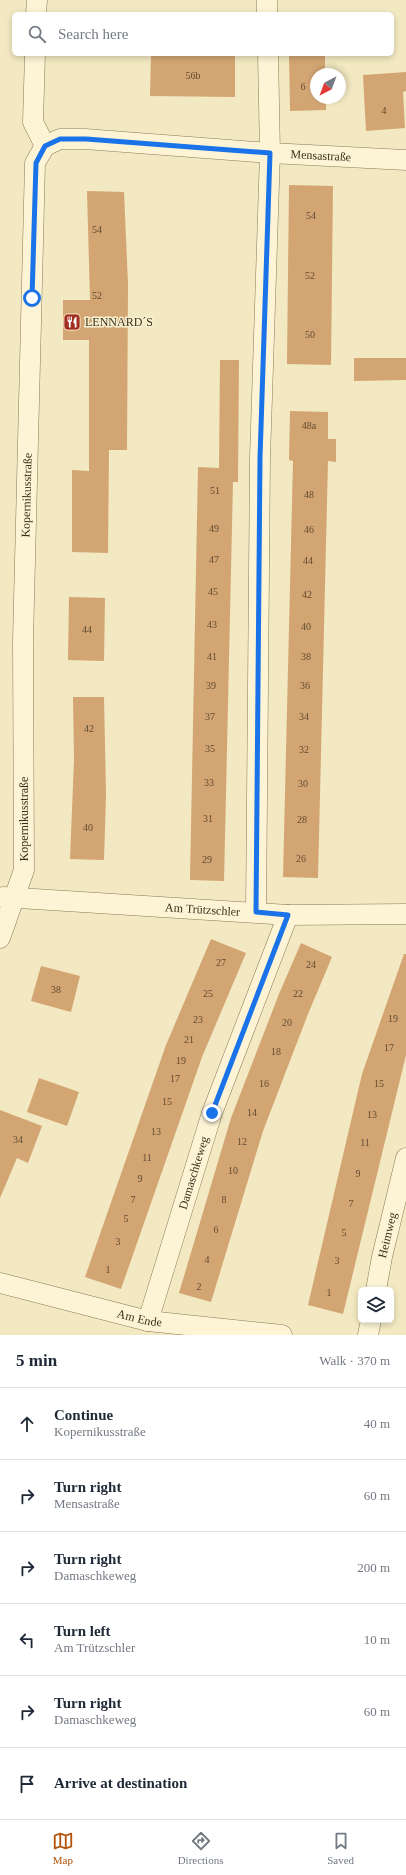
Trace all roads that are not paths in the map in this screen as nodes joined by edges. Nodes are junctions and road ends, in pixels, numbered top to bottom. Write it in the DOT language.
graph roads {
  1 [pos="37,0"];
  2 [pos="267,0"];
  3 [pos="36,12"];
  4 [pos="267,12"];
  5 [pos="35,56"];
  6 [pos="268,56"];
  7 [pos="45,146"];
  8 [pos="270,153"];
  9 [pos="406,160"];
  10 [pos="7,898"];
  11 [pos="256,912"];
  12 [pos="406,914"];
  13 [pos="288,915"];
  14 [pos="0,938"];
  15 [pos="406,1158"];
  16 [pos="0,1283"];
  17 [pos="377,1287"];
  18 [pos="148,1321"];
  19 [pos="370,1323"];
  20 [pos="282,1335"];
  21 [pos="368,1335"];
  1 -- 3 [label="street"];
  2 -- 4 [label="street"];
  5 -- 7 [label="street"];
  6 -- 8 [label="street"];
  7 -- 8 [label="street, Mensastraße"];
  7 -- 10 [label="street, Kopernikusstraße"];
  8 -- 9 [label="street, Mensastraße"];
  8 -- 11 [label="street"];
  10 -- 11 [label="street, Am Trützschler"];
  10 -- 14 [label="street, Kopernikusstraße"];
  11 -- 13 [label="street, Am Trützschler"];
  12 -- 13 [label="street, Am Trützschler"];
  13 -- 18 [label="street, Damaschkeweg"];
  15 -- 17 [label="street, Heimweg"];
  16 -- 18 [label="street, Am Ende"];
  18 -- 20 [label="street, Am Ende"];
  19 -- 21 [label="street"];
}
